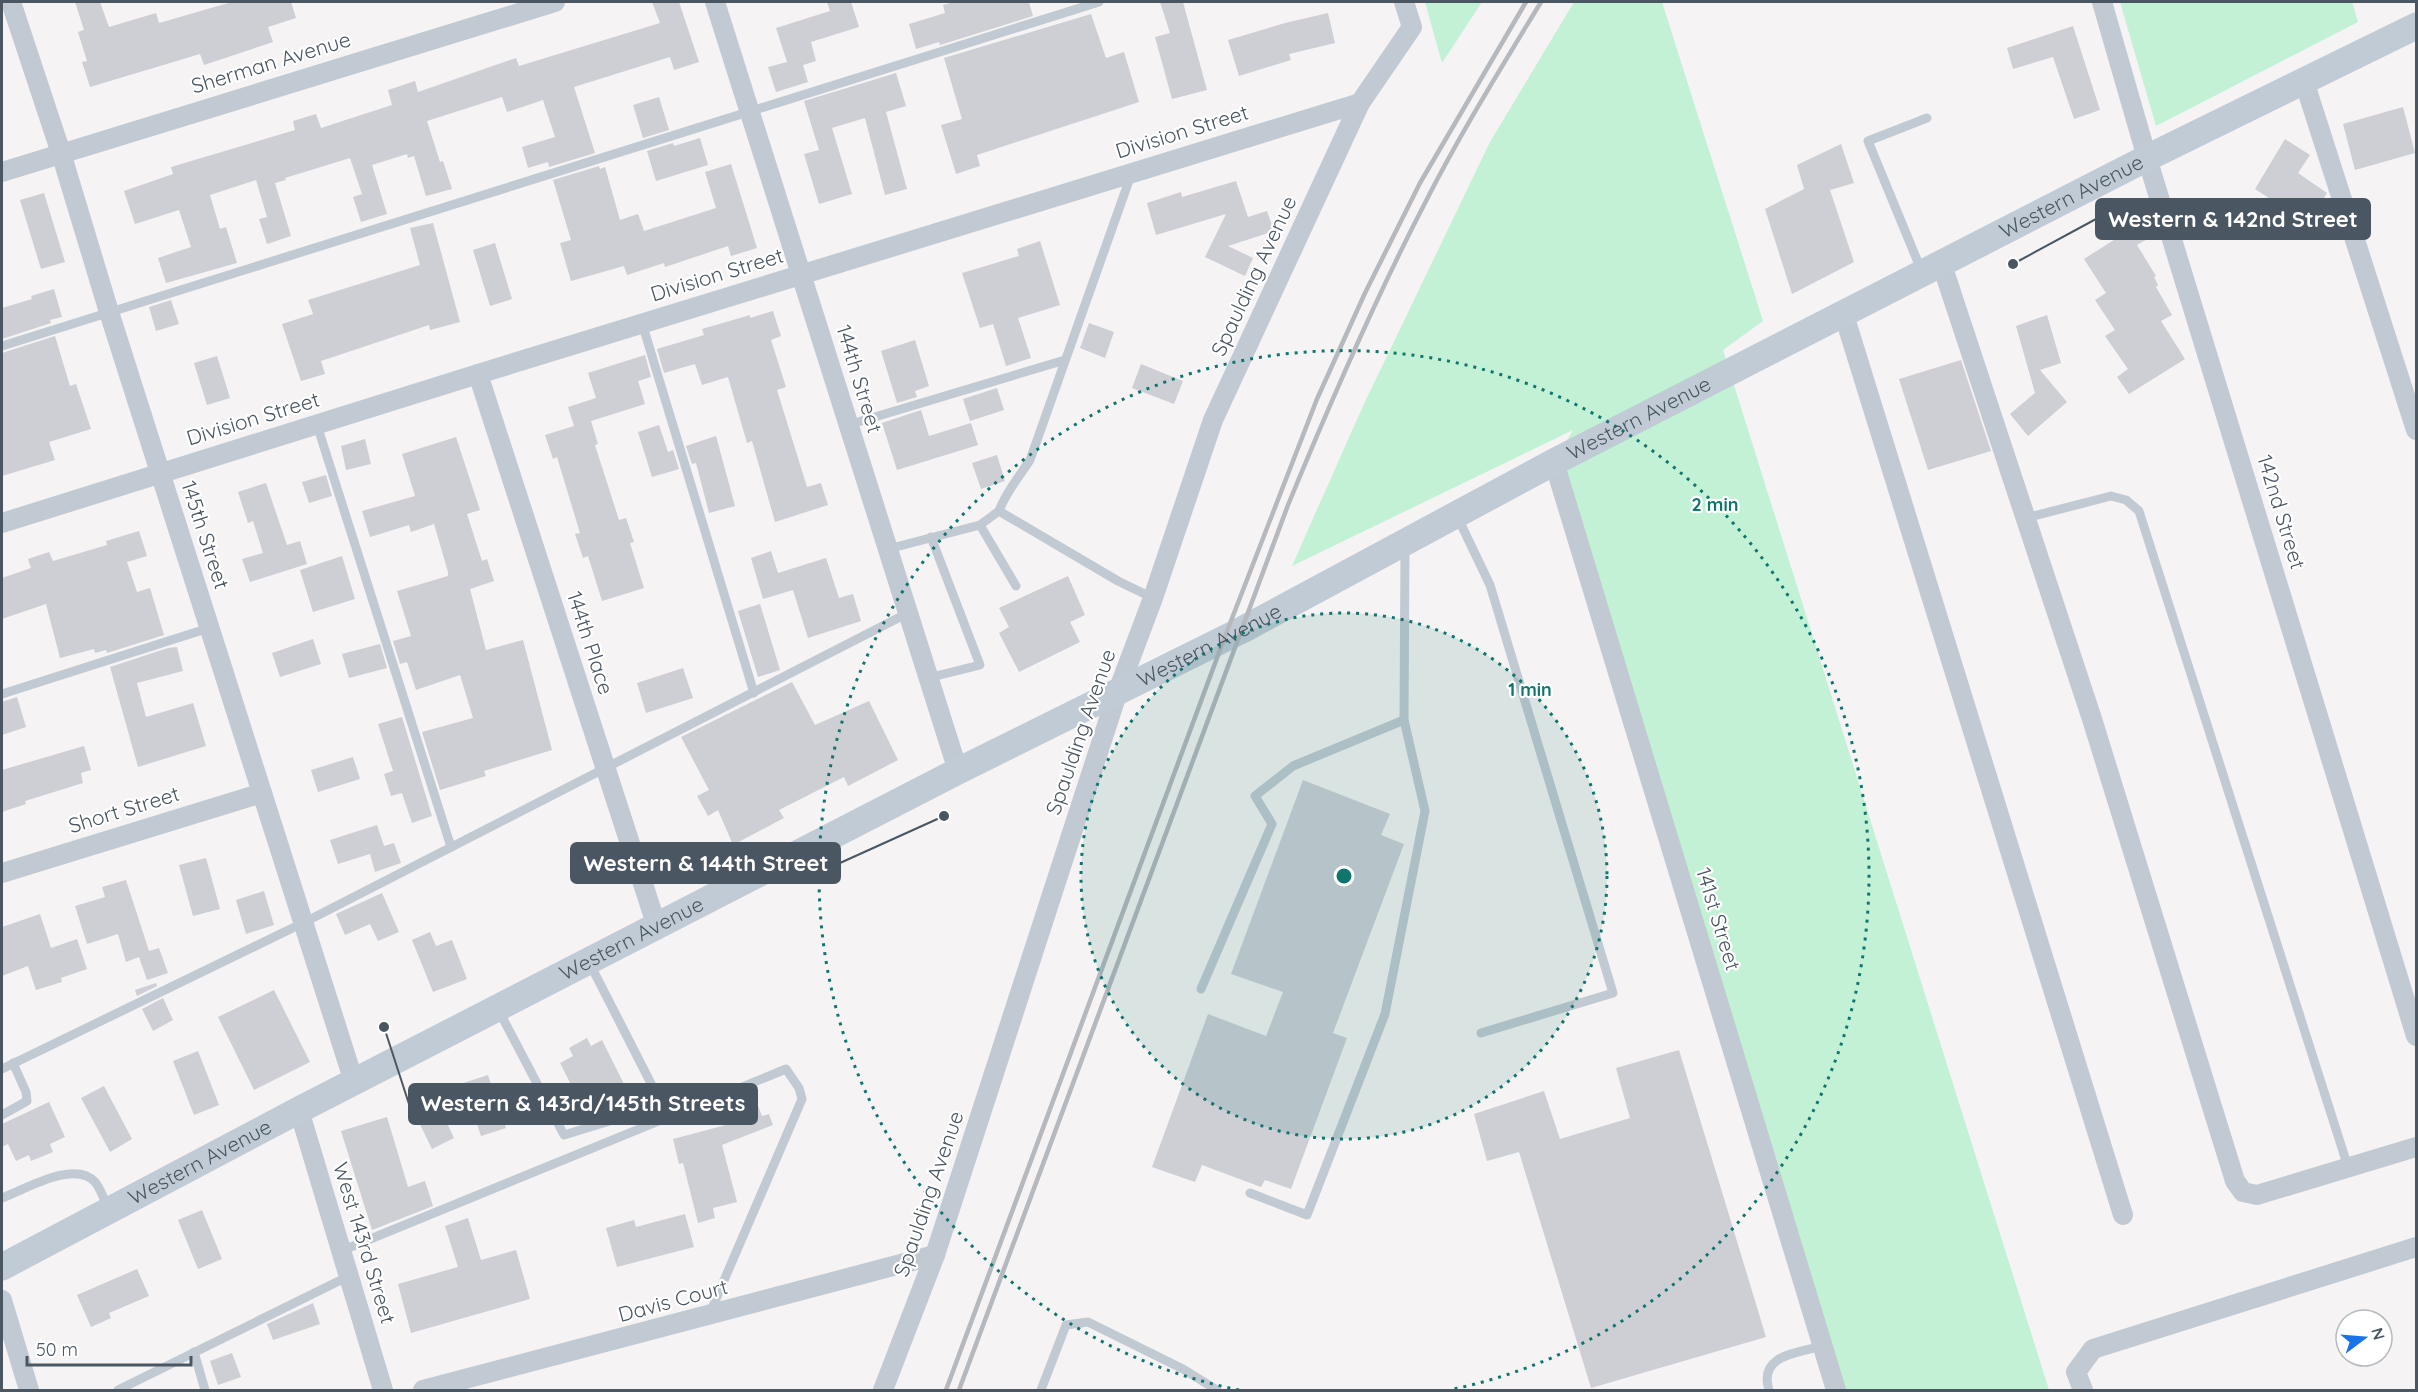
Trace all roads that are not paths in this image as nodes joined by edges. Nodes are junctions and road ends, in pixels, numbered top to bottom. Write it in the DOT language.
graph roads {
  1 [pos="11,2"];
  2 [pos="555,2"];
  3 [pos="715,2"];
  4 [pos="1100,2"];
  5 [pos="1404,2"];
  6 [pos="2102,2"];
  7 [pos="2416,26"];
  8 [pos="2304,81"];
  9 [pos="1360,103"];
  10 [pos="750,111"];
  11 [pos="1927,118"];
  12 [pos="61,153"];
  13 [pos="2147,158"];
  14 [pos="2,172"];
  15 [pos="1132,173"];
  16 [pos="1932,270"];
  17 [pos="801,274"];
  18 [pos="109,312"];
  19 [pos="1844,315"];
  20 [pos="642,323"];
  21 [pos="2,346"];
  22 [pos="1065,360"];
  23 [pos="478,374"];
  24 [pos="317,425"];
  25 [pos="848,425"];
  26 [pos="2416,430"];
  27 [pos="1554,462"];
  28 [pos="160,473"];
  29 [pos="999,511"];
  30 [pos="1456,514"];
  31 [pos="2026,518"];
  32 [pos="2,523"];
  33 [pos="980,525"];
  34 [pos="931,537"];
  35 [pos="1405,541"];
  36 [pos="888,549"];
  37 [pos="1017,586"];
  38 [pos="1153,598"];
  39 [pos="908,613"];
  40 [pos="209,628"];
  41 [pos="928,678"];
  42 [pos="1118,691"];
  43 [pos="753,693"];
  44 [pos="2,694"];
  45 [pos="1404,720"];
  46 [pos="605,769"];
  47 [pos="958,771"];
  48 [pos="261,793"];
  49 [pos="451,847"];
  50 [pos="2,873"];
  51 [pos="303,923"];
  52 [pos="657,927"];
  53 [pos="589,962"];
  54 [pos="1201,989"];
  55 [pos="498,1009"];
  56 [pos="1481,1033"];
  57 [pos="2416,1036"];
  58 [pos="13,1063"];
  59 [pos="2,1069"];
  60 [pos="354,1082"];
  61 [pos="299,1110"];
  62 [pos="2,1115"];
  63 [pos="2416,1146"];
  64 [pos="2348,1167"];
  65 [pos="1250,1193"];
  66 [pos="2,1198"];
  67 [pos="109,1210"];
  68 [pos="2123,1215"];
  69 [pos="2416,1247"];
  70 [pos="341,1251"];
  71 [pos="935,1255"];
  72 [pos="4,1263"];
  73 [pos="349,1276"];
  74 [pos="2,1300"];
  75 [pos="708,1317"];
  76 [pos="1822,1346"];
  77 [pos="194,1352"];
  78 [pos="29,1390"];
  79 [pos="118,1390"];
  80 [pos="205,1390"];
  81 [pos="383,1390"];
  82 [pos="423,1390"];
  83 [pos="883,1390"];
  84 [pos="1041,1390"];
  85 [pos="1217,1390"];
  86 [pos="1769,1390"];
  87 [pos="1836,1390"];
  88 [pos="2083,1390"];
  1 -- 12 [label="street, 145th Street"];
  2 -- 12 [label="street, Sherman Avenue"];
  3 -- 10 [label="street, 144th Street"];
  4 -- 10 [label="lane"];
  5 -- 9 [label="street"];
  6 -- 13 [label="street, 142nd Street"];
  7 -- 8 [label="main road, Western Avenue"];
  8 -- 13 [label="main road, Western Avenue"];
  8 -- 26 [label="street"];
  9 -- 15 [label="street, Division Street"];
  9 -- 38 [label="street, Spaulding Avenue"];
  10 -- 17 [label="street, 144th Street"];
  10 -- 18 [label="lane"];
  11 -- 16 [label="lane"];
  12 -- 14 [label="street, Sherman Avenue"];
  12 -- 18 [label="street, 145th Street"];
  13 -- 16 [label="main road, Western Avenue"];
  13 -- 57 [label="street, 142nd Street"];
  15 -- 17 [label="street, Division Street"];
  15 -- 22 [label="lane"];
  16 -- 19 [label="main road, Western Avenue"];
  16 -- 31 [label="street"];
  17 -- 20 [label="street, Division Street"];
  17 -- 25 [label="street, 144th Street"];
  18 -- 21 [label="lane"];
  18 -- 28 [label="street, 145th Street"];
  19 -- 27 [label="main road, Western Avenue"];
  19 -- 68 [label="street"];
  20 -- 23 [label="street, Division Street"];
  20 -- 43 [label="lane"];
  22 -- 25 [label="lane"];
  22 -- 29 [label="lane"];
  23 -- 24 [label="street, Division Street"];
  23 -- 46 [label="street, 144th Place"];
  24 -- 28 [label="street, Division Street"];
  24 -- 49 [label="lane"];
  25 -- 36 [label="street, 144th Street"];
  27 -- 30 [label="main road, Western Avenue"];
  27 -- 76 [label="street, 141st Street"];
  28 -- 32 [label="street, Division Street"];
  28 -- 40 [label="street, 145th Street"];
  29 -- 33 [label="lane"];
  29 -- 38 [label="lane"];
  30 -- 35 [label="main road, Western Avenue"];
  30 -- 56 [label="lane"];
  31 -- 64 [label="lane"];
  31 -- 64 [label="street"];
  33 -- 34 [label="lane"];
  33 -- 37 [label="lane"];
  34 -- 36 [label="lane"];
  34 -- 41 [label="lane"];
  35 -- 42 [label="main road, Western Avenue"];
  35 -- 45 [label="lane"];
  36 -- 39 [label="street, 144th Street"];
  38 -- 42 [label="street, Spaulding Avenue"];
  39 -- 41 [label="street, 144th Street"];
  39 -- 43 [label="lane"];
  40 -- 44 [label="lane"];
  40 -- 48 [label="street, 145th Street"];
  41 -- 47 [label="street, 144th Street"];
  42 -- 47 [label="main road, Western Avenue"];
  42 -- 71 [label="street, Spaulding Avenue"];
  43 -- 46 [label="lane"];
  45 -- 54 [label="lane"];
  45 -- 65 [label="lane"];
  46 -- 49 [label="lane"];
  46 -- 52 [label="street, 144th Place"];
  47 -- 52 [label="main road, Western Avenue"];
  48 -- 50 [label="street, Short Street"];
  48 -- 51 [label="street, 145th Street"];
  49 -- 51 [label="lane"];
  51 -- 58 [label="lane"];
  51 -- 60 [label="street, 145th Street"];
  52 -- 53 [label="main road, Western Avenue"];
  53 -- 55 [label="main road, Western Avenue"];
  53 -- 55 [label="lane"];
  55 -- 60 [label="main road, Western Avenue"];
  58 -- 59 [label="lane"];
  58 -- 62 [label="lane"];
  60 -- 61 [label="main road, Western Avenue"];
  61 -- 67 [label="main road, Western Avenue"];
  61 -- 70 [label="street, West 143rd Street"];
  63 -- 64 [label="street"];
  66 -- 67 [label="lane"];
  67 -- 72 [label="main road, Western Avenue"];
  69 -- 88 [label="street"];
  70 -- 73 [label="street, West 143rd Street"];
  70 -- 75 [label="lane"];
  71 -- 75 [label="street, Davis Court"];
  71 -- 83 [label="street, Spaulding Avenue"];
  73 -- 77 [label="lane"];
  73 -- 81 [label="street, West 143rd Street"];
  74 -- 78 [label="street"];
  75 -- 82 [label="street, Davis Court"];
  76 -- 86 [label="lane"];
  76 -- 87 [label="street, 141st Street"];
  77 -- 79 [label="lane"];
  77 -- 80 [label="lane"];
  84 -- 85 [label="lane"];
}
